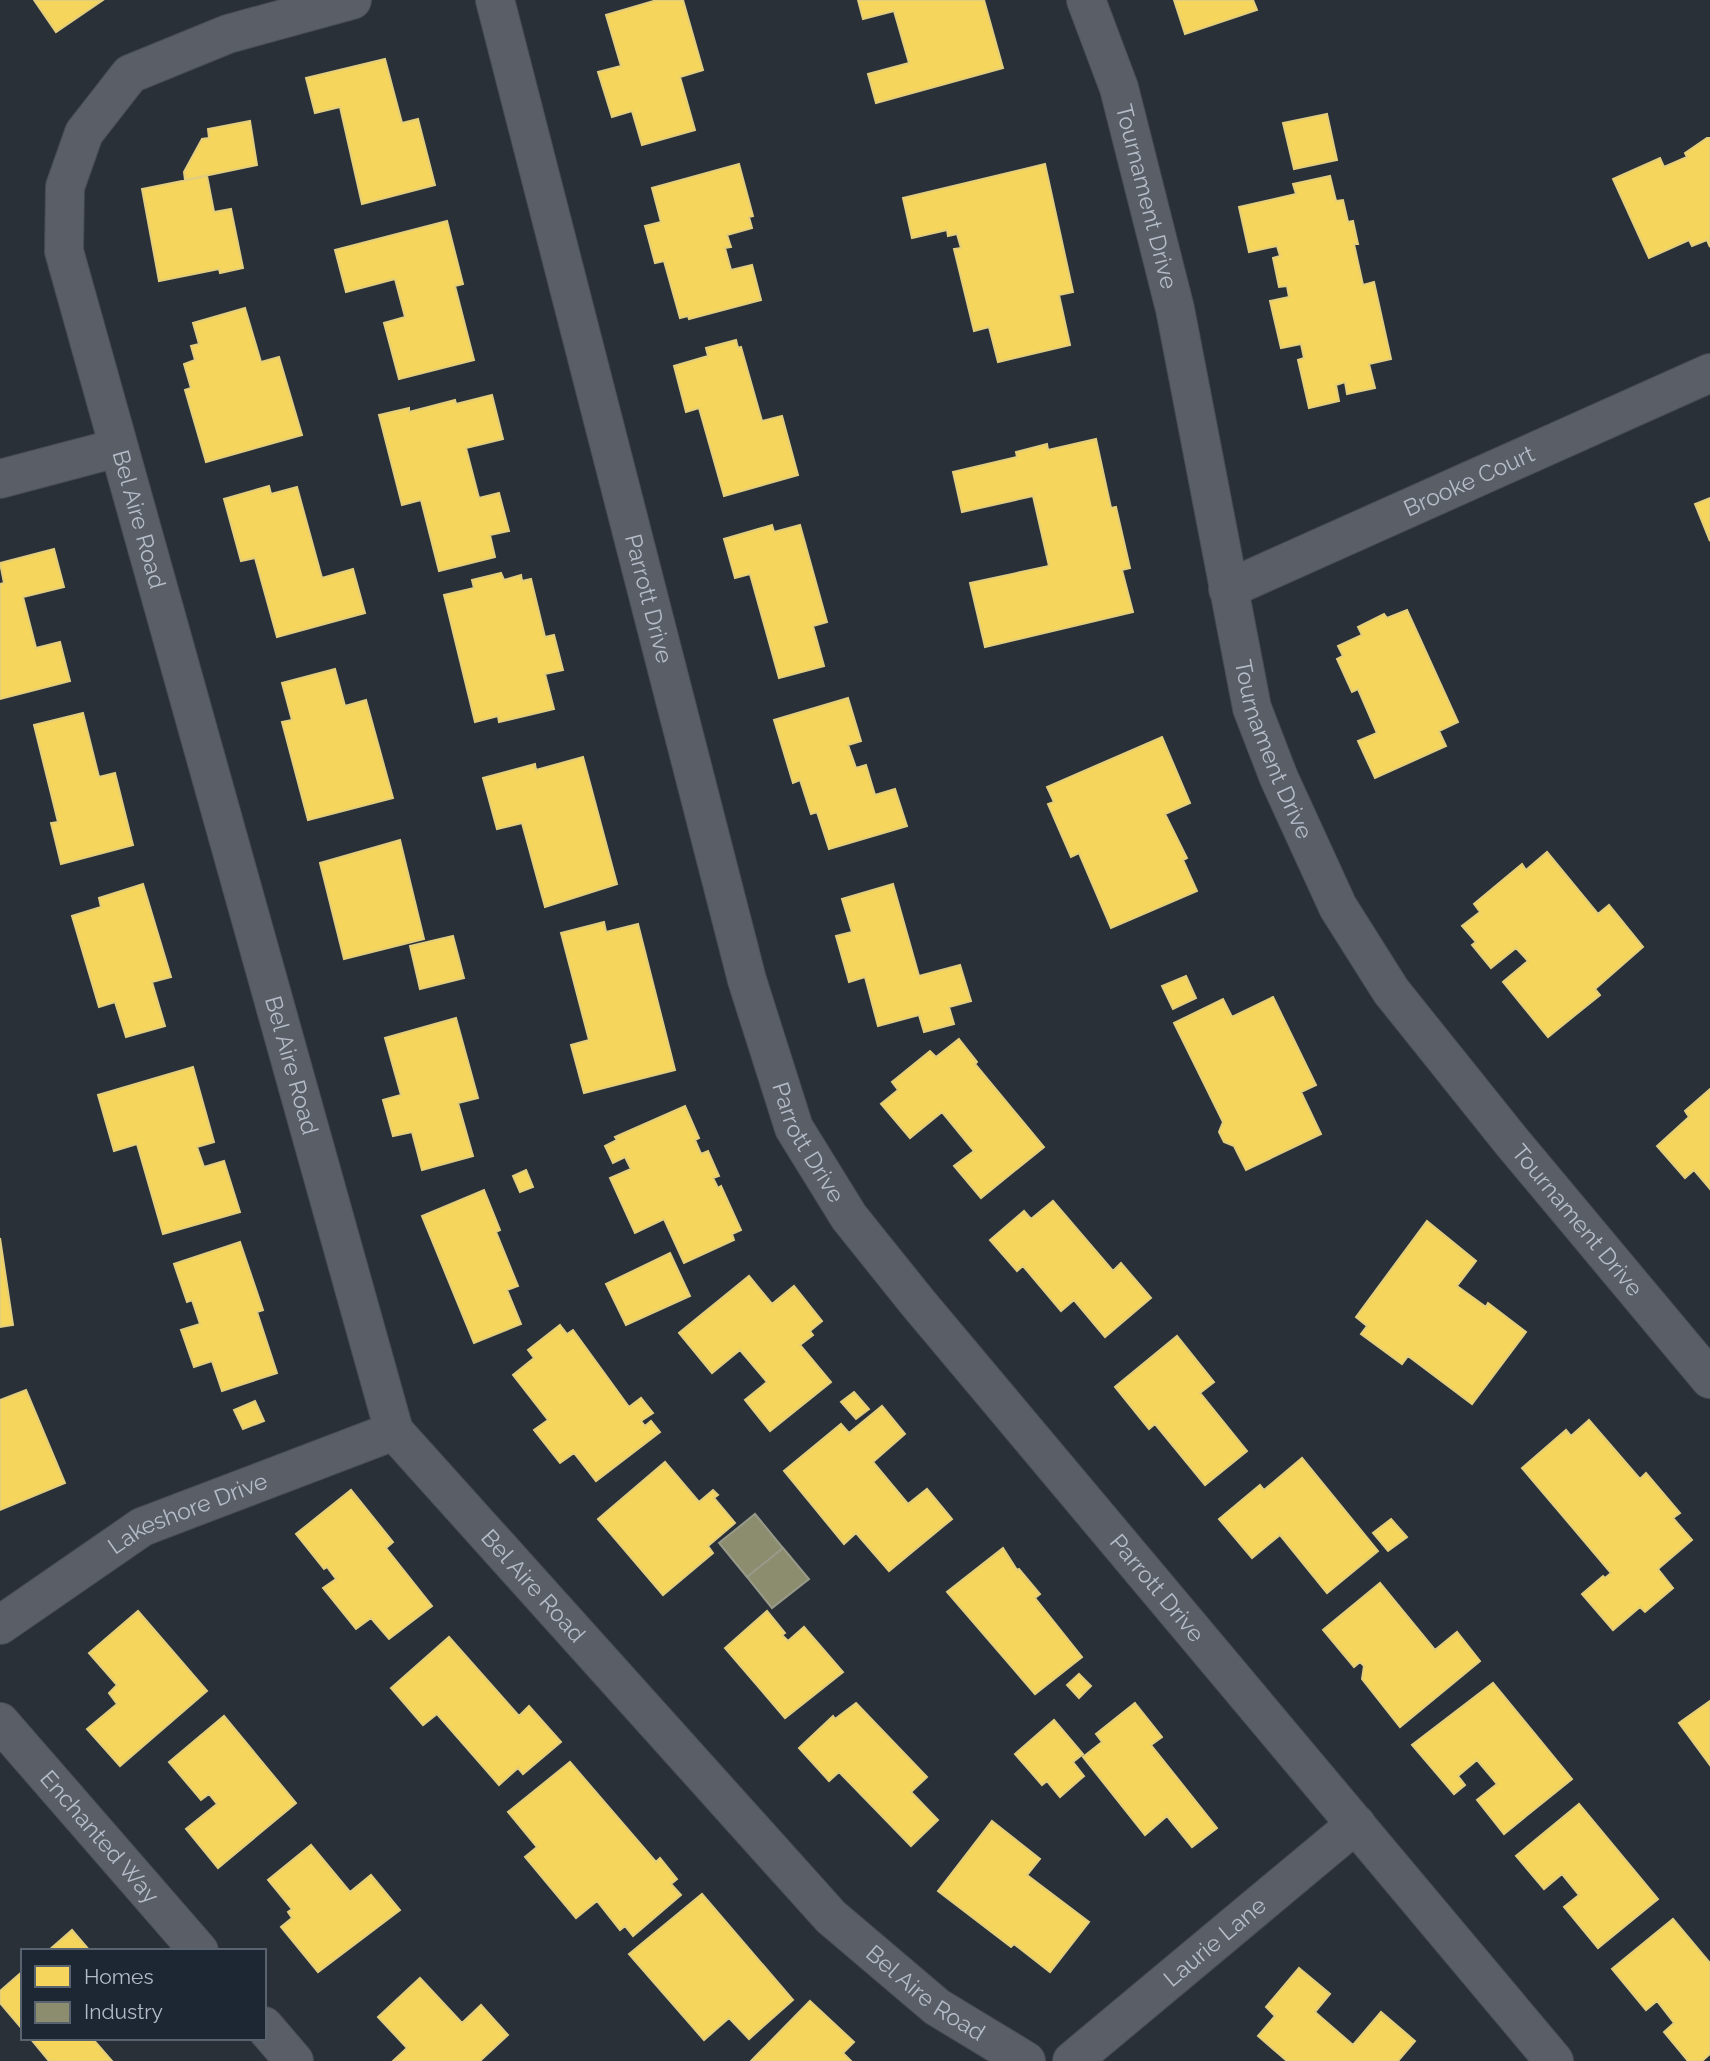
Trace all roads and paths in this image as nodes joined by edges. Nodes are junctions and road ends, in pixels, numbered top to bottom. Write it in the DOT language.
graph roads {
  1 [pos="352,0"];
  2 [pos="495,0"];
  3 [pos="1086,0"];
  4 [pos="1710,373"];
  5 [pos="117,448"];
  6 [pos="0,479"];
  7 [pos="1228,589"];
  8 [pos="1710,1379"];
  9 [pos="394,1431"];
  10 [pos="0,1625"];
  11 [pos="0,1722"];
  12 [pos="1356,1825"];
  13 [pos="197,1949"];
  14 [pos="1026,2061"];
  15 [pos="1072,2061"];
  16 [pos="1554,2061"];
  1 -- 5 [label="street, Bel Aire Road"];
  2 -- 12 [label="street, Parrott Drive"];
  3 -- 7 [label="street, Tournament Drive"];
  4 -- 7 [label="street, Brooke Court"];
  5 -- 6 [label="street"];
  5 -- 9 [label="street, Bel Aire Road"];
  7 -- 8 [label="street, Tournament Drive"];
  9 -- 10 [label="street, Lakeshore Drive"];
  9 -- 14 [label="street, Bel Aire Road"];
  11 -- 13 [label="street, Enchanted Way"];
  12 -- 15 [label="street, Laurie Lane"];
  12 -- 16 [label="street, Parrott Drive"];
}
